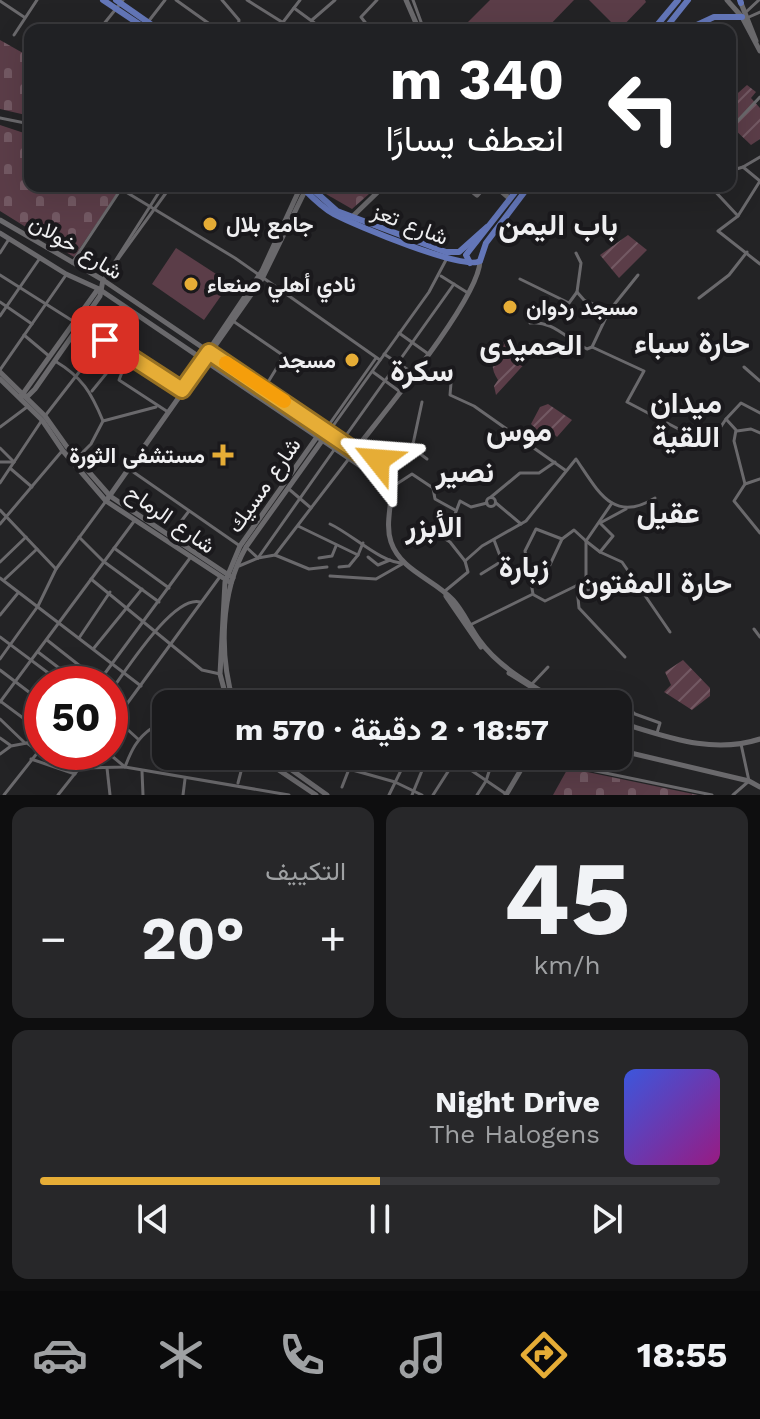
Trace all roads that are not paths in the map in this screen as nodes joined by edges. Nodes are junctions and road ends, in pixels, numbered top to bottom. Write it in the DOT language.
graph roads {
  1 [pos="37,0"];
  2 [pos="103,0"];
  3 [pos="165,0"];
  4 [pos="176,0"];
  5 [pos="222,0"];
  6 [pos="247,0"];
  7 [pos="300,0"];
  8 [pos="335,0"];
  9 [pos="377,0"];
  10 [pos="406,0"];
  11 [pos="413,0"];
  12 [pos="678,0"];
  13 [pos="688,0"];
  14 [pos="729,0"];
  15 [pos="759,0"];
  16 [pos="0,1"];
  17 [pos="740,1"];
  18 [pos="119,3"];
  19 [pos="294,8"];
  20 [pos="760,12"];
  21 [pos="746,15"];
  22 [pos="25,18"];
  23 [pos="312,20"];
  24 [pos="282,22"];
  25 [pos="103,24"];
  26 [pos="142,24"];
  27 [pos="149,24"];
  28 [pos="210,24"];
  29 [pos="239,24"];
  30 [pos="317,24"];
  31 [pos="366,24"];
  32 [pos="419,24"];
  33 [pos="420,24"];
  34 [pos="658,24"];
  35 [pos="669,24"];
  36 [pos="699,24"];
  37 [pos="14,35"];
  38 [pos="760,51"];
  39 [pos="760,97"];
  40 [pos="0,118"];
  41 [pos="24,123"];
  42 [pos="736,123"];
  43 [pos="760,157"];
  44 [pos="743,167"];
  45 [pos="736,169"];
  46 [pos="119,192"];
  47 [pos="130,192"];
  48 [pos="160,192"];
  49 [pos="166,192"];
  50 [pos="294,192"];
  51 [pos="300,192"];
  52 [pos="302,192"];
  53 [pos="310,192"];
  54 [pos="311,192"];
  55 [pos="378,192"];
  56 [pos="502,192"];
  57 [pos="514,192"];
  58 [pos="524,192"];
  59 [pos="716,192"];
  60 [pos="509,198"];
  61 [pos="294,200"];
  62 [pos="152,207"];
  63 [pos="353,216"];
  64 [pos="738,216"];
  65 [pos="0,220"];
  66 [pos="487,227"];
  67 [pos="285,230"];
  68 [pos="0,233"];
  69 [pos="9,239"];
  70 [pos="747,252"];
  71 [pos="0,253"];
  72 [pos="576,253"];
  73 [pos="40,258"];
  74 [pos="447,258"];
  75 [pos="480,261"];
  76 [pos="72,263"];
  77 [pos="471,264"];
  78 [pos="760,264"];
  79 [pos="66,274"];
  80 [pos="0,275"];
  81 [pos="439,275"];
  82 [pos="638,275"];
  83 [pos="260,278"];
  84 [pos="520,279"];
  85 [pos="103,280"];
  86 [pos="454,284"];
  87 [pos="21,288"];
  88 [pos="99,289"];
  89 [pos="577,292"];
  90 [pos="468,293"];
  91 [pos="699,298"];
  92 [pos="0,302"];
  93 [pos="46,304"];
  94 [pos="7,307"];
  95 [pos="128,309"];
  96 [pos="609,311"];
  97 [pos="0,316"];
  98 [pos="233,321"];
  99 [pos="77,322"];
  100 [pos="530,323"];
  101 [pos="32,324"];
  102 [pos="399,333"];
  103 [pos="24,335"];
  104 [pos="105,340"];
  105 [pos="414,343"];
  106 [pos="592,347"];
  107 [pos="123,353"];
  108 [pos="427,353"];
  109 [pos="384,354"];
  110 [pos="206,355"];
  111 [pos="49,356"];
  112 [pos="129,356"];
  113 [pos="378,359"];
  114 [pos="55,361"];
  115 [pos="399,363"];
  116 [pos="744,367"];
  117 [pos="0,371"];
  118 [pos="372,372"];
  119 [pos="413,373"];
  120 [pos="78,375"];
  121 [pos="443,375"];
  122 [pos="0,380"];
  123 [pos="386,381"];
  124 [pos="760,381"];
  125 [pos="265,387"];
  126 [pos="182,390"];
  127 [pos="399,391"];
  128 [pos="91,392"];
  129 [pos="20,396"];
  130 [pos="422,402"];
  131 [pos="27,407"];
  132 [pos="156,407"];
  133 [pos="168,412"];
  134 [pos="302,413"];
  135 [pos="760,413"];
  136 [pos="44,418"];
  137 [pos="726,419"];
  138 [pos="298,420"];
  139 [pos="103,421"];
  140 [pos="0,427"];
  141 [pos="327,430"];
  142 [pos="736,430"];
  143 [pos="760,433"];
  144 [pos="321,436"];
  145 [pos="342,441"];
  146 [pos="336,447"];
  147 [pos="411,447"];
  148 [pos="0,448"];
  149 [pos="388,448"];
  150 [pos="355,450"];
  151 [pos="63,451"];
  152 [pos="350,457"];
  153 [pos="394,457"];
  154 [pos="366,458"];
  155 [pos="76,459"];
  156 [pos="427,459"];
  157 [pos="0,462"];
  158 [pos="14,462"];
  159 [pos="555,462"];
  160 [pos="373,463"];
  161 [pos="362,465"];
  162 [pos="10,468"];
  163 [pos="386,468"];
  164 [pos="129,469"];
  165 [pos="565,470"];
  166 [pos="371,471"];
  167 [pos="380,476"];
  168 [pos="760,479"];
  169 [pos="0,483"];
  170 [pos="392,484"];
  171 [pos="745,484"];
  172 [pos="32,487"];
  173 [pos="286,488"];
  174 [pos="300,497"];
  175 [pos="491,497"];
  176 [pos="108,498"];
  177 [pos="655,498"];
  178 [pos="487,503"];
  179 [pos="496,503"];
  180 [pos="612,503"];
  181 [pos="311,508"];
  182 [pos="626,509"];
  183 [pos="0,510"];
  184 [pos="455,510"];
  185 [pos="189,511"];
  186 [pos="8,516"];
  187 [pos="135,520"];
  188 [pos="600,523"];
  189 [pos="0,524"];
  190 [pos="330,524"];
  191 [pos="521,524"];
  192 [pos="422,525"];
  193 [pos="298,526"];
  194 [pos="760,533"];
  195 [pos="26,537"];
  196 [pos="79,537"];
  197 [pos="168,538"];
  198 [pos="446,538"];
  199 [pos="562,539"];
  200 [pos="494,540"];
  201 [pos="586,541"];
  202 [pos="363,543"];
  203 [pos="243,546"];
  204 [pos="336,546"];
  205 [pos="114,548"];
  206 [pos="37,549"];
  207 [pos="600,552"];
  208 [pos="275,555"];
  209 [pos="358,555"];
  210 [pos="368,557"];
  211 [pos="190,558"];
  212 [pos="258,558"];
  213 [pos="319,558"];
  214 [pos="390,560"];
  215 [pos="103,561"];
  216 [pos="465,561"];
  217 [pos="0,562"];
  218 [pos="404,563"];
  219 [pos="235,564"];
  220 [pos="327,567"];
  221 [pos="339,567"];
  222 [pos="56,569"];
  223 [pos="216,570"];
  224 [pos="547,571"];
  225 [pos="481,574"];
  226 [pos="330,576"];
  227 [pos="219,578"];
  228 [pos="2,579"];
  229 [pos="91,579"];
  230 [pos="229,580"];
  231 [pos="600,585"];
  232 [pos="579,587"];
  233 [pos="169,588"];
  234 [pos="142,589"];
  235 [pos="19,592"];
  236 [pos="110,592"];
  237 [pos="444,592"];
  238 [pos="533,594"];
  239 [pos="159,602"];
  240 [pos="202,602"];
  241 [pos="38,606"];
  242 [pos="127,607"];
  243 [pos="0,615"];
  244 [pos="144,621"];
  245 [pos="61,622"];
  246 [pos="470,625"];
  247 [pos="754,629"];
  248 [pos="156,631"];
  249 [pos="670,632"];
  250 [pos="0,637"];
  251 [pos="760,637"];
  252 [pos="79,638"];
  253 [pos="47,640"];
  254 [pos="172,644"];
  255 [pos="10,645"];
  256 [pos="94,649"];
  257 [pos="38,652"];
  258 [pos="625,657"];
  259 [pos="0,659"];
  260 [pos="31,661"];
  261 [pos="112,664"];
  262 [pos="38,666"];
  263 [pos="56,666"];
  264 [pos="79,666"];
  265 [pos="115,666"];
  266 [pos="548,667"];
  267 [pos="128,668"];
  268 [pos="0,670"];
  269 [pos="220,674"];
  270 [pos="128,676"];
  271 [pos="15,682"];
  272 [pos="531,685"];
  273 [pos="141,686"];
  274 [pos="24,689"];
  275 [pos="224,690"];
  276 [pos="230,690"];
  277 [pos="534,690"];
  278 [pos="540,690"];
  279 [pos="0,702"];
  280 [pos="128,703"];
  281 [pos="632,712"];
  282 [pos="0,719"];
  283 [pos="24,719"];
  284 [pos="632,726"];
  285 [pos="152,728"];
  286 [pos="128,730"];
  287 [pos="657,733"];
  288 [pos="0,738"];
  289 [pos="138,739"];
  290 [pos="760,739"];
  291 [pos="24,741"];
  292 [pos="24,743"];
  293 [pos="741,744"];
  294 [pos="11,746"];
  295 [pos="632,753"];
  296 [pos="0,754"];
  297 [pos="128,761"];
  298 [pos="24,768"];
  299 [pos="128,768"];
  300 [pos="63,770"];
  301 [pos="80,770"];
  302 [pos="107,770"];
  303 [pos="242,770"];
  304 [pos="279,770"];
  305 [pos="292,770"];
  306 [pos="401,770"];
  307 [pos="422,770"];
  308 [pos="449,770"];
  309 [pos="472,770"];
  310 [pos="490,770"];
  311 [pos="520,770"];
  312 [pos="593,770"];
  313 [pos="142,771"];
  314 [pos="75,774"];
  315 [pos="185,778"];
  316 [pos="486,781"];
  317 [pos="395,782"];
  318 [pos="756,783"];
  319 [pos="238,784"];
  320 [pos="342,787"];
  321 [pos="63,789"];
  322 [pos="413,793"];
  323 [pos="4,795"];
  324 [pos="58,795"];
  325 [pos="66,795"];
  326 [pos="110,795"];
  327 [pos="143,795"];
  328 [pos="183,795"];
  329 [pos="289,795"];
  330 [pos="316,795"];
  331 [pos="327,795"];
  332 [pos="389,795"];
  333 [pos="422,795"];
  334 [pos="433,795"];
  335 [pos="477,795"];
  336 [pos="507,795"];
  337 [pos="712,795"];
  338 [pos="733,795"];
  1 -- 22 [label="street"];
  2 -- 18 [label="main road"];
  3 -- 27 [label="street"];
  4 -- 28 [label="street"];
  5 -- 29 [label="street"];
  6 -- 24 [label="street"];
  7 -- 19 [label="street"];
  8 -- 23 [label="street"];
  9 -- 31 [label="street"];
  10 -- 32 [label="street"];
  11 -- 33 [label="street"];
  12 -- 34 [label="main road"];
  13 -- 35 [label="main road"];
  14 -- 17 [label="street"];
  14 -- 21 [label="street"];
  15 -- 21 [label="street"];
  16 -- 22 [label="street"];
  17 -- 21 [label="street"];
  18 -- 25 [label="street"];
  18 -- 26 [label="main road"];
  19 -- 23 [label="street"];
  19 -- 24 [label="street"];
  20 -- 21 [label="street"];
  21 -- 36 [label="main road"];
  21 -- 38 [label="street"];
  22 -- 37 [label="street"];
  23 -- 30 [label="street"];
  39 -- 42 [label="street"];
  40 -- 41 [label="street"];
  43 -- 44 [label="street"];
  44 -- 45 [label="street"];
  44 -- 64 [label="street"];
  46 -- 76 [label="street"];
  47 -- 62 [label="street"];
  48 -- 62 [label="street"];
  49 -- 62 [label="street"];
  50 -- 61 [label="street"];
  51 -- 61 [label="street"];
  52 -- 67 [label="street"];
  53 -- 74 [label="main road, شارع تعز"];
  54 -- 63 [label="main road, شارع تعز"];
  55 -- 63 [label="street"];
  56 -- 60 [label="street"];
  57 -- 60 [label="main road"];
  58 -- 75 [label="main road"];
  59 -- 64 [label="street"];
  60 -- 66 [label="main road"];
  61 -- 67 [label="street"];
  62 -- 83 [label="street"];
  62 -- 85 [label="street"];
  63 -- 66 [label="main road, شارع تعز"];
  64 -- 70 [label="street"];
  65 -- 76 [label="street, شارع خولان"];
  66 -- 77 [label="main road"];
  67 -- 83 [label="street"];
  68 -- 69 [label="street, شارع خولان"];
  69 -- 71 [label="street"];
  69 -- 73 [label="street, شارع خولان"];
  70 -- 78 [label="street"];
  70 -- 91 [label="street"];
  72 -- 89 [label="street"];
  73 -- 79 [label="street, شارع خولان"];
  73 -- 87 [label="street"];
  74 -- 77 [label="main road, شارع تعز"];
  74 -- 81 [label="street"];
  75 -- 77 [label="main road"];
  75 -- 90 [label="street"];
  76 -- 85 [label="street, شارع خولان"];
  79 -- 88 [label="street, شارع خولان"];
  79 -- 93 [label="street"];
  80 -- 87 [label="street"];
  81 -- 86 [label="street"];
  81 -- 102 [label="street"];
  82 -- 96 [label="street"];
  83 -- 98 [label="street"];
  83 -- 110 [label="street"];
  83 -- 113 [label="street"];
  84 -- 89 [label="street"];
  85 -- 88 [label="street"];
  85 -- 110 [label="street, شارع خولان"];
  86 -- 90 [label="street"];
  86 -- 105 [label="street"];
  87 -- 93 [label="street"];
  87 -- 94 [label="street"];
  88 -- 95 [label="street, شارع خولان"];
  88 -- 99 [label="street"];
  89 -- 96 [label="street"];
  90 -- 108 [label="street"];
  92 -- 94 [label="street"];
  93 -- 99 [label="street"];
  93 -- 101 [label="street"];
  94 -- 97 [label="street"];
  94 -- 101 [label="street"];
  95 -- 104 [label="street"];
  95 -- 110 [label="street, شارع خولان"];
  96 -- 106 [label="street"];
  98 -- 110 [label="street"];
  98 -- 125 [label="street"];
  99 -- 104 [label="street"];
  99 -- 111 [label="street"];
  99 -- 114 [label="street"];
  100 -- 106 [label="street"];
  101 -- 103 [label="street"];
  102 -- 105 [label="street"];
  102 -- 109 [label="street"];
  103 -- 111 [label="street"];
  103 -- 117 [label="street"];
  104 -- 107 [label="street"];
  104 -- 120 [label="street"];
  105 -- 108 [label="street"];
  105 -- 115 [label="street"];
  106 -- 137 [label="street"];
  107 -- 112 [label="street"];
  107 -- 128 [label="street"];
  108 -- 119 [label="street"];
  109 -- 113 [label="street"];
  109 -- 115 [label="street"];
  110 -- 125 [label="street, شارع خولان"];
  110 -- 126 [label="street"];
  110 -- 138 [label="street, شارع خولان"];
  111 -- 129 [label="street"];
  112 -- 126 [label="street"];
  112 -- 132 [label="street"];
  113 -- 118 [label="street"];
  113 -- 141 [label="street"];
  114 -- 120 [label="street"];
  114 -- 129 [label="street"];
  115 -- 119 [label="street"];
  115 -- 123 [label="street"];
  116 -- 124 [label="street"];
  117 -- 129 [label="street, شارع الرماح"];
  118 -- 123 [label="street"];
  118 -- 141 [label="street"];
  119 -- 127 [label="street"];
  120 -- 128 [label="street"];
  120 -- 136 [label="street"];
  121 -- 159 [label="street"];
  122 -- 129 [label="street, شارع الرماح"];
  123 -- 127 [label="street"];
  123 -- 145 [label="street"];
  125 -- 134 [label="street, شارع خولان"];
  126 -- 133 [label="street"];
  127 -- 150 [label="street"];
  128 -- 139 [label="street"];
  129 -- 131 [label="street, شارع الرماح"];
  129 -- 136 [label="street, شارع الرماح"];
  130 -- 147 [label="street"];
  131 -- 136 [label="street, شارع الرماح"];
  131 -- 140 [label="street"];
  132 -- 133 [label="street"];
  132 -- 139 [label="street"];
  133 -- 164 [label="street"];
  134 -- 138 [label="street"];
  134 -- 141 [label="street, شارع خولان"];
  135 -- 137 [label="street"];
  136 -- 151 [label="street, شارع الرماح"];
  136 -- 155 [label="street, شارع الرماح"];
  136 -- 158 [label="street"];
  137 -- 142 [label="street"];
  138 -- 144 [label="street, شارع خولان"];
  139 -- 155 [label="street"];
  141 -- 144 [label="street, شارع مسيك"];
  141 -- 145 [label="street, شارع خولان"];
  142 -- 143 [label="street"];
  142 -- 171 [label="street"];
  144 -- 146 [label="street, شارع خولان"];
  144 -- 173 [label="street, شارع مسيك"];
  144 -- 203 [label="street, شارع مسيك"];
  145 -- 150 [label="street, شارع خولان"];
  146 -- 152 [label="street, شارع خولان"];
  146 -- 174 [label="street"];
  147 -- 153 [label="street"];
  147 -- 156 [label="street"];
  148 -- 158 [label="street"];
  149 -- 153 [label="street"];
  150 -- 152 [label="street"];
  150 -- 154 [label="street, شارع خولان"];
  151 -- 172 [label="street"];
  151 -- 176 [label="street, شارع الرماح"];
  152 -- 161 [label="street, شارع خولان"];
  152 -- 181 [label="street"];
  153 -- 163 [label="street"];
  154 -- 160 [label="street, شارع خولان"];
  154 -- 161 [label="street"];
  155 -- 176 [label="street, شارع الرماح"];
  157 -- 158 [label="street"];
  158 -- 162 [label="street"];
  159 -- 165 [label="street"];
  159 -- 175 [label="street"];
  160 -- 163 [label="street"];
  160 -- 166 [label="street"];
  161 -- 166 [label="street, شارع خولان"];
  162 -- 169 [label="street"];
  162 -- 172 [label="street"];
  163 -- 167 [label="street"];
  163 -- 170 [label="street"];
  164 -- 176 [label="street"];
  164 -- 185 [label="street"];
  165 -- 180 [label="street"];
  165 -- 191 [label="street"];
  166 -- 167 [label="street"];
  167 -- 170 [label="street"];
  168 -- 171 [label="street"];
  170 -- 184 [label="street"];
  170 -- 218 [label="street"];
  171 -- 194 [label="street"];
  172 -- 186 [label="street"];
  173 -- 174 [label="street"];
  173 -- 203 [label="street, شارع مسيك"];
  174 -- 181 [label="street"];
  174 -- 212 [label="street"];
  175 -- 178 [label="street"];
  175 -- 179 [label="street"];
  176 -- 187 [label="street, شارع الرماح"];
  176 -- 196 [label="street"];
  176 -- 197 [label="street, شارع الرماح"];
  177 -- 182 [label="street"];
  178 -- 179 [label="street"];
  178 -- 184 [label="street"];
  179 -- 191 [label="street"];
  180 -- 182 [label="street"];
  180 -- 188 [label="street"];
  181 -- 193 [label="street"];
  182 -- 188 [label="street"];
  183 -- 186 [label="street"];
  184 -- 198 [label="street"];
  185 -- 197 [label="street"];
  185 -- 203 [label="street"];
  186 -- 189 [label="street"];
  186 -- 195 [label="street"];
  187 -- 197 [label="street, شارع الرماح"];
  187 -- 205 [label="street"];
  188 -- 201 [label="street"];
  188 -- 207 [label="street"];
  190 -- 202 [label="street"];
  191 -- 200 [label="street"];
  192 -- 198 [label="street"];
  193 -- 204 [label="street"];
  193 -- 208 [label="street"];
  195 -- 206 [label="street"];
  195 -- 217 [label="street"];
  196 -- 215 [label="street"];
  196 -- 222 [label="street"];
  197 -- 211 [label="street, شارع الرماح"];
  197 -- 223 [label="street, شارع الرماح"];
  198 -- 216 [label="street"];
  199 -- 201 [label="street"];
  199 -- 224 [label="street"];
  199 -- 238 [label="street"];
  200 -- 216 [label="street"];
  200 -- 225 [label="street"];
  201 -- 207 [label="street"];
  201 -- 232 [label="street"];
  202 -- 209 [label="street"];
  202 -- 214 [label="street"];
  203 -- 212 [label="street"];
  203 -- 219 [label="street, شارع مسيك"];
  204 -- 209 [label="street"];
  204 -- 213 [label="street"];
  205 -- 215 [label="street"];
  205 -- 233 [label="street"];
  206 -- 222 [label="street"];
  206 -- 228 [label="street"];
  207 -- 249 [label="street"];
  208 -- 212 [label="street"];
  208 -- 220 [label="street"];
  209 -- 221 [label="street"];
  210 -- 214 [label="street"];
  211 -- 227 [label="street, شارع الرماح"];
  211 -- 233 [label="street"];
  212 -- 219 [label="street"];
  214 -- 218 [label="street"];
  215 -- 229 [label="street"];
  215 -- 234 [label="street"];
  216 -- 237 [label="street"];
  218 -- 226 [label="street"];
  218 -- 237 [label="street"];
  219 -- 223 [label="street"];
  219 -- 230 [label="street, شارع مسيك"];
  222 -- 241 [label="street"];
  223 -- 230 [label="street, شارع الرماح"];
  227 -- 230 [label="street, شارع الرماح"];
  227 -- 240 [label="street"];
  228 -- 235 [label="street"];
  229 -- 236 [label="street"];
  229 -- 245 [label="street"];
  230 -- 269 [label="street, شارع مسيك"];
  230 -- 276 [label="street, شارع مسيك"];
  231 -- 232 [label="street"];
  232 -- 238 [label="street"];
  232 -- 258 [label="street"];
  233 -- 239 [label="street"];
  234 -- 239 [label="street"];
  234 -- 242 [label="street"];
  235 -- 241 [label="street"];
  235 -- 243 [label="street"];
  236 -- 242 [label="street"];
  236 -- 252 [label="street"];
  237 -- 246 [label="street"];
  237 -- 277 [label="street"];
  238 -- 246 [label="street"];
  239 -- 244 [label="street"];
  240 -- 248 [label="street"];
  240 -- 254 [label="street"];
  241 -- 245 [label="street"];
  241 -- 255 [label="street"];
  242 -- 244 [label="street"];
  242 -- 256 [label="street"];
  244 -- 248 [label="street"];
  244 -- 261 [label="street"];
  245 -- 252 [label="street"];
  245 -- 253 [label="street"];
  246 -- 272 [label="street"];
  247 -- 251 [label="street"];
  248 -- 254 [label="street"];
  248 -- 267 [label="street"];
  250 -- 255 [label="street"];
  252 -- 256 [label="street"];
  253 -- 257 [label="street"];
  253 -- 264 [label="street"];
  254 -- 269 [label="street"];
  254 -- 273 [label="street"];
  255 -- 259 [label="street"];
  255 -- 260 [label="street"];
  256 -- 261 [label="street"];
  257 -- 260 [label="street"];
  257 -- 263 [label="street"];
  260 -- 262 [label="street"];
  260 -- 271 [label="street"];
  261 -- 265 [label="street"];
  266 -- 272 [label="street"];
  268 -- 271 [label="street"];
  269 -- 275 [label="street, شارع مسيك"];
  270 -- 273 [label="street"];
  271 -- 274 [label="street"];
  271 -- 279 [label="street"];
  272 -- 278 [label="street"];
  273 -- 280 [label="street"];
  279 -- 283 [label="street"];
  281 -- 287 [label="street"];
  282 -- 291 [label="street"];
  284 -- 287 [label="street"];
  285 -- 289 [label="street"];
  286 -- 289 [label="street"];
  287 -- 293 [label="street"];
  288 -- 294 [label="street"];
  289 -- 297 [label="street"];
  290 -- 293 [label="street"];
  292 -- 294 [label="street"];
  293 -- 318 [label="street"];
  294 -- 296 [label="street"];
  295 -- 318 [label="street"];
  298 -- 323 [label="street"];
  299 -- 313 [label="street"];
  300 -- 314 [label="street"];
  301 -- 314 [label="street"];
  302 -- 326 [label="street"];
  303 -- 319 [label="street"];
  304 -- 330 [label="street"];
  305 -- 331 [label="street"];
  306 -- 317 [label="street"];
  307 -- 322 [label="street"];
  308 -- 334 [label="street"];
  309 -- 316 [label="street"];
  310 -- 316 [label="street"];
  311 -- 336 [label="street"];
  312 -- 337 [label="street"];
  313 -- 315 [label="street"];
  313 -- 327 [label="street"];
  314 -- 321 [label="street"];
  315 -- 319 [label="street"];
  315 -- 328 [label="street"];
  316 -- 335 [label="street"];
  316 -- 336 [label="street"];
  317 -- 320 [label="street"];
  317 -- 322 [label="street"];
  317 -- 332 [label="street"];
  318 -- 338 [label="street"];
  319 -- 329 [label="street"];
  321 -- 324 [label="street"];
  321 -- 325 [label="street"];
  322 -- 333 [label="street"];
}
